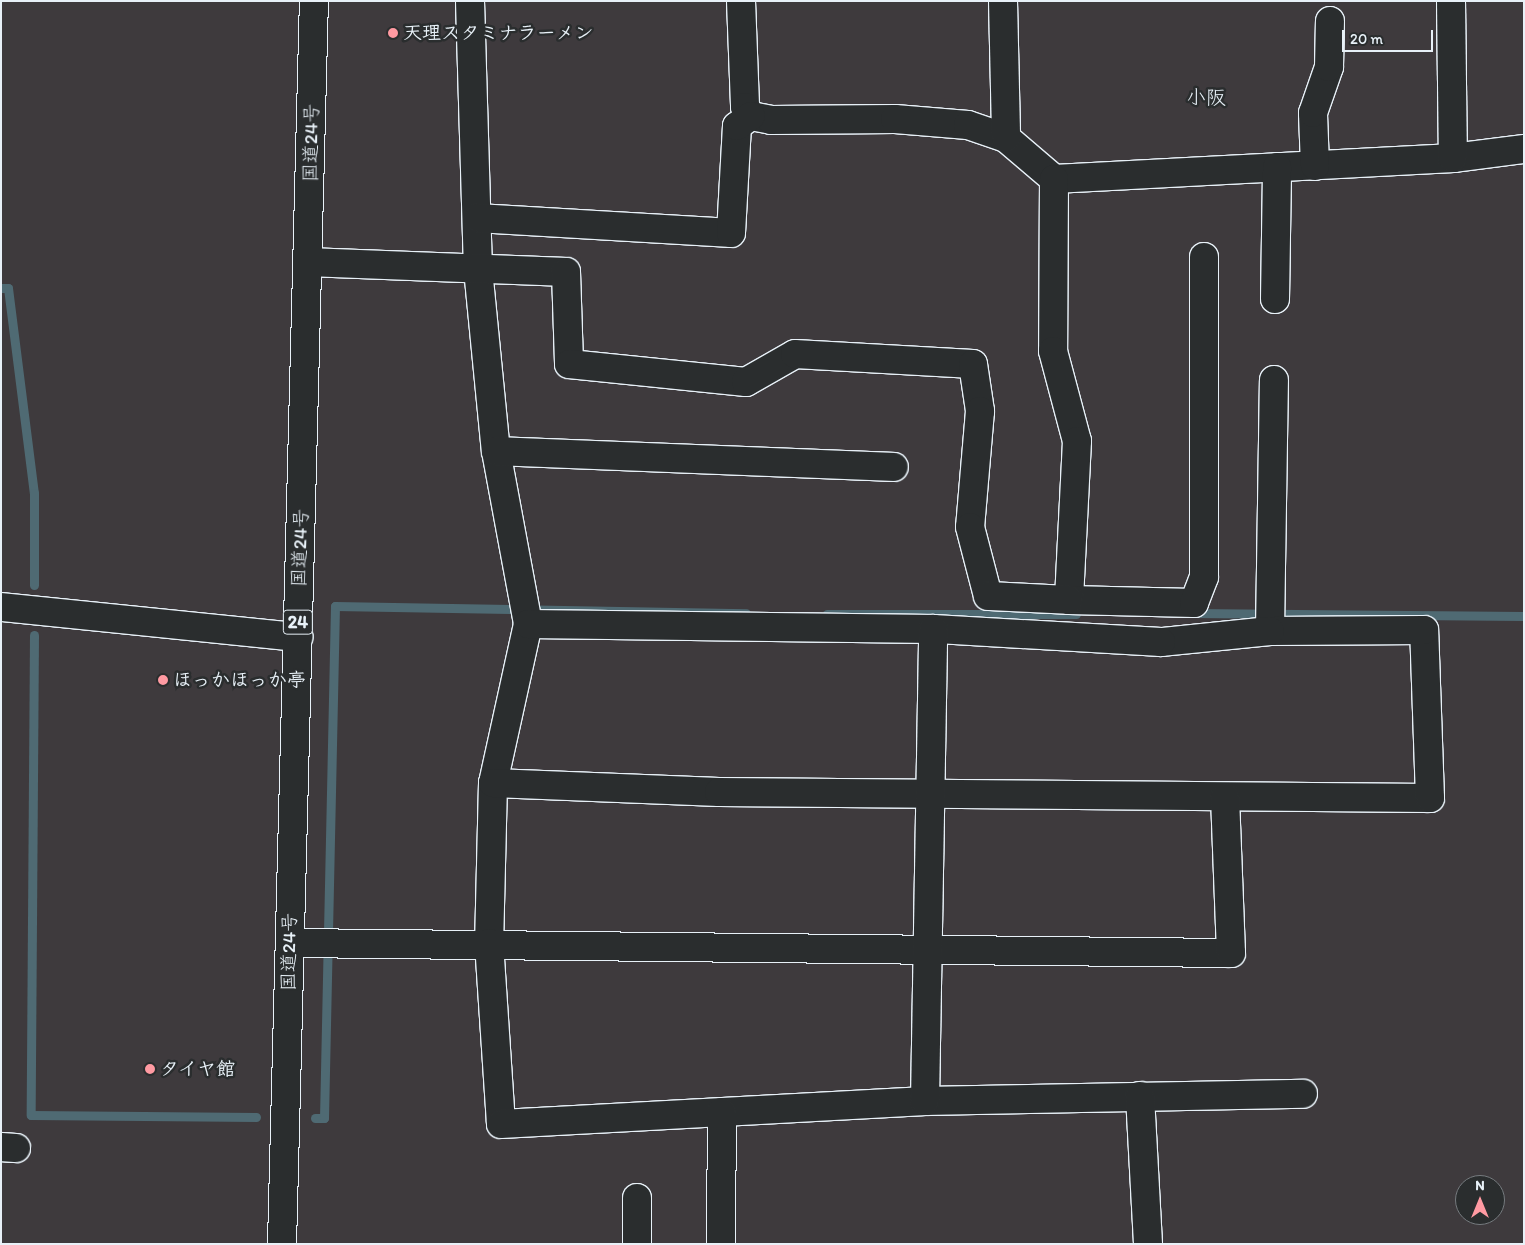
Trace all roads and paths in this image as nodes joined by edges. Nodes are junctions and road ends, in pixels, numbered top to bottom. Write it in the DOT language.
graph roads {
  1 [pos="314,1"];
  2 [pos="470,1"];
  3 [pos="741,1"];
  4 [pos="1003,1"];
  5 [pos="1451,1"];
  6 [pos="1330,21"];
  7 [pos="751,116"];
  8 [pos="1006,138"];
  9 [pos="1524,149"];
  10 [pos="1453,158"];
  11 [pos="1315,166"];
  12 [pos="1277,167"];
  13 [pos="1054,179"];
  14 [pos="478,218"];
  15 [pos="1204,257"];
  16 [pos="308,262"];
  17 [pos="478,269"];
  18 [pos="1275,300"];
  19 [pos="1274,380"];
  20 [pos="496,451"];
  21 [pos="894,467"];
  22 [pos="988,596"];
  23 [pos="1069,600"];
  24 [pos="1,607"];
  25 [pos="528,624"];
  26 [pos="933,629"];
  27 [pos="1270,631"];
  28 [pos="975,632"];
  29 [pos="298,637"];
  30 [pos="493,783"];
  31 [pos="928,792"];
  32 [pos="1225,797"];
  33 [pos="290,943"];
  34 [pos="489,943"];
  35 [pos="927,951"];
  36 [pos="1303,1094"];
  37 [pos="1140,1096"];
  38 [pos="925,1102"];
  39 [pos="722,1112"];
  40 [pos="637,1198"];
  41 [pos="282,1244"];
  42 [pos="637,1244"];
  43 [pos="721,1244"];
  44 [pos="1148,1244"];
  1 -- 16 [label="main road, 国道24号 / 24"];
  2 -- 14 [label="main road"];
  3 -- 7 [label="main road"];
  4 -- 8 [label="main road"];
  5 -- 10 [label="main road"];
  6 -- 11 [label="main road"];
  7 -- 8 [label="main road"];
  7 -- 14 [label="main road"];
  8 -- 13 [label="main road"];
  9 -- 10 [label="main road"];
  10 -- 11 [label="main road"];
  11 -- 12 [label="main road"];
  12 -- 13 [label="main road"];
  12 -- 18 [label="main road"];
  13 -- 23 [label="main road"];
  14 -- 17 [label="main road"];
  15 -- 23 [label="main road"];
  16 -- 17 [label="main road"];
  16 -- 29 [label="main road, 国道24号 / 24"];
  17 -- 20 [label="main road"];
  17 -- 22 [label="main road"];
  19 -- 27 [label="main road"];
  20 -- 21 [label="main road"];
  20 -- 25 [label="main road"];
  22 -- 23 [label="main road"];
  22 -- 28 [label="main road"];
  24 -- 29 [label="main road"];
  25 -- 26 [label="main road"];
  25 -- 30 [label="main road"];
  26 -- 28 [label="main road"];
  26 -- 31 [label="main road"];
  27 -- 28 [label="main road"];
  27 -- 32 [label="main road"];
  29 -- 33 [label="main road, 国道24号 / 24"];
  30 -- 31 [label="main road"];
  30 -- 34 [label="main road"];
  31 -- 32 [label="main road"];
  31 -- 35 [label="main road"];
  32 -- 35 [label="main road"];
  33 -- 34 [label="main road"];
  33 -- 41 [label="main road, 国道24号 / 24"];
  34 -- 35 [label="main road"];
  34 -- 39 [label="main road"];
  35 -- 38 [label="main road"];
  36 -- 37 [label="main road"];
  37 -- 38 [label="main road"];
  37 -- 44 [label="main road"];
  38 -- 39 [label="main road"];
  39 -- 43 [label="main road"];
  40 -- 42 [label="main road"];
}
